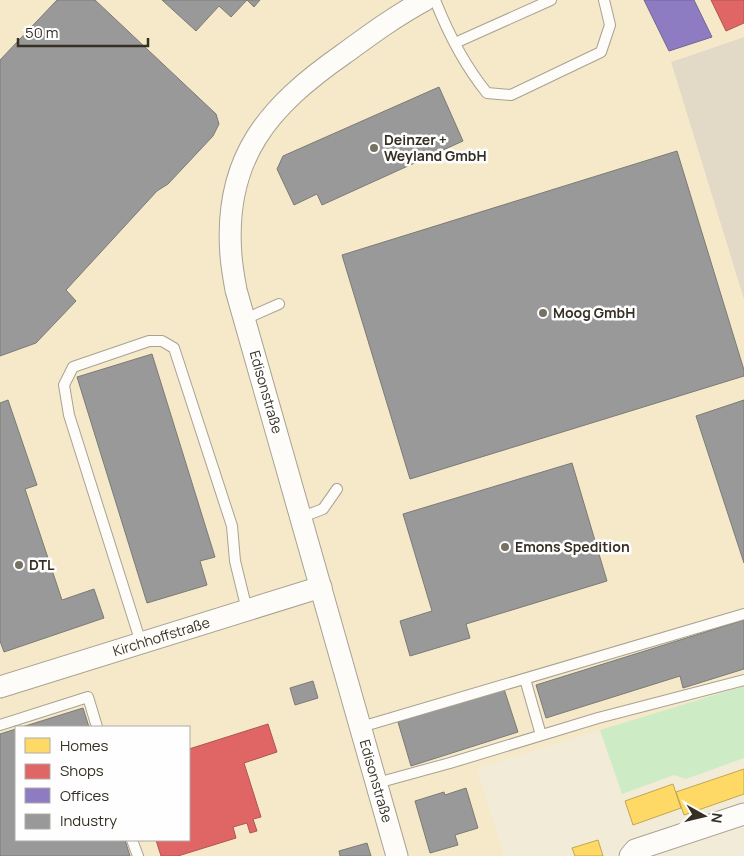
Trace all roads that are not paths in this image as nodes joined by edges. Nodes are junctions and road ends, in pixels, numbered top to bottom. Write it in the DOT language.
graph roads {
  1 [pos="425,0"];
  2 [pos="435,0"];
  3 [pos="551,0"];
  4 [pos="604,0"];
  5 [pos="455,43"];
  6 [pos="279,304"];
  7 [pos="245,319"];
  8 [pos="337,489"];
  9 [pos="302,517"];
  10 [pos="321,587"];
  11 [pos="247,610"];
  12 [pos="744,614"];
  13 [pos="141,643"];
  14 [pos="525,679"];
  15 [pos="744,680"];
  16 [pos="0,687"];
  17 [pos="0,724"];
  18 [pos="97,726"];
  19 [pos="361,727"];
  20 [pos="541,735"];
  21 [pos="377,782"];
  22 [pos="744,814"];
  23 [pos="132,841"];
  24 [pos="138,856"];
  25 [pos="398,856"];
  26 [pos="630,856"];
  1 -- 7 [label="street, Edisonstraße"];
  2 -- 5 [label="lane"];
  3 -- 5 [label="lane"];
  4 -- 5 [label="lane"];
  6 -- 7 [label="lane"];
  7 -- 9 [label="street, Edisonstraße"];
  8 -- 9 [label="lane"];
  9 -- 10 [label="street, Edisonstraße"];
  10 -- 11 [label="street, Kirchhoffstraße"];
  10 -- 19 [label="street, Edisonstraße"];
  11 -- 13 [label="street, Kirchhoffstraße"];
  11 -- 13 [label="lane"];
  12 -- 14 [label="lane"];
  13 -- 16 [label="street, Kirchhoffstraße"];
  14 -- 19 [label="lane"];
  14 -- 20 [label="lane"];
  15 -- 20 [label="lane"];
  17 -- 18 [label="lane"];
  19 -- 21 [label="street, Edisonstraße"];
  20 -- 21 [label="lane"];
  21 -- 25 [label="street, Edisonstraße"];
  22 -- 26 [label="street"];
  23 -- 24 [label="lane"];
}
